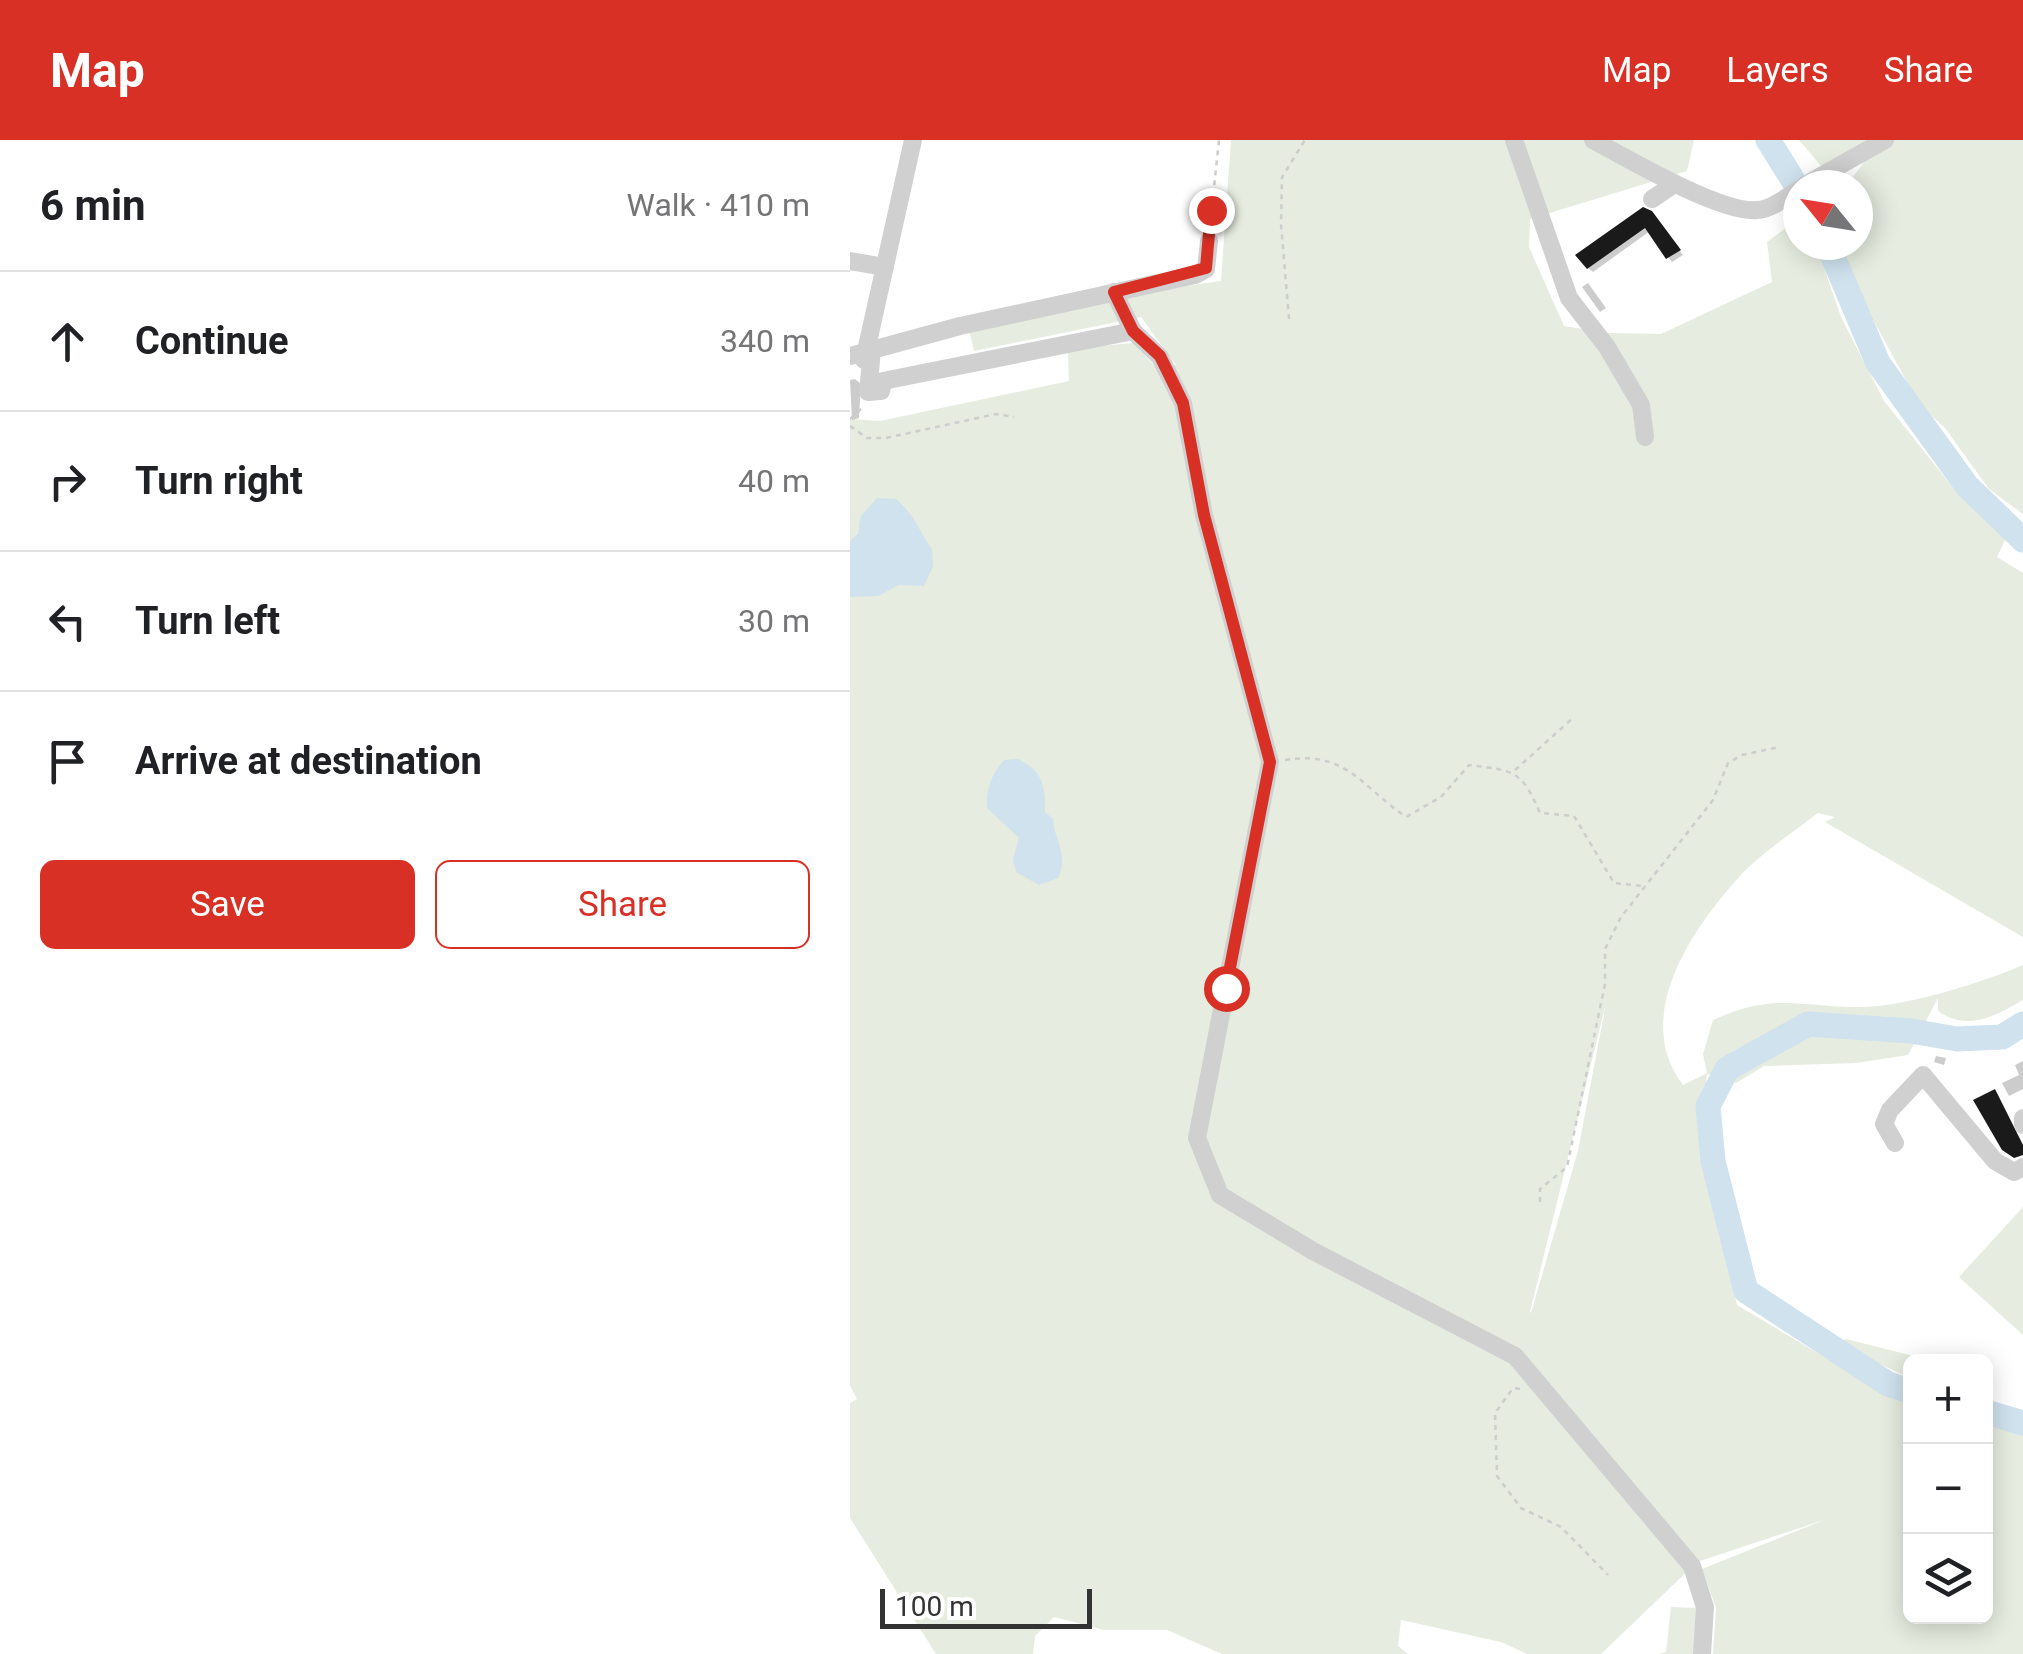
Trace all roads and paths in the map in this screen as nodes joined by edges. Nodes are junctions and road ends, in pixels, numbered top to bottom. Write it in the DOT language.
graph roads {
  1 [pos="913,140"];
  2 [pos="1219,140"];
  3 [pos="1304,140"];
  4 [pos="1514,140"];
  5 [pos="1594,140"];
  6 [pos="1885,140"];
  7 [pos="1831,170"];
  8 [pos="1673,185"];
  9 [pos="1652,199"];
  10 [pos="1783,199"];
  11 [pos="1209,241"];
  12 [pos="850,261"];
  13 [pos="885,268"];
  14 [pos="1114,292"];
  15 [pos="1289,319"];
  16 [pos="1133,331"];
  17 [pos="863,352"];
  18 [pos="863,395"];
  19 [pos="1014,416"];
  20 [pos="850,426"];
  21 [pos="1645,438"];
  22 [pos="1573,718"];
  23 [pos="1779,747"];
  24 [pos="1270,762"];
  25 [pos="1511,771"];
  26 [pos="1645,886"];
  27 [pos="1895,1143"];
  28 [pos="2023,1167"];
  29 [pos="1540,1202"];
  30 [pos="1526,1391"];
  31 [pos="1608,1575"];
  32 [pos="1702,1654"];
  1 -- 13 [label="lane"];
  2 -- 11 [label="path"];
  3 -- 15 [label="path"];
  4 -- 21 [label="lane"];
  5 -- 8 [label="lane"];
  6 -- 7 [label="lane"];
  8 -- 9 [label="lane"];
  8 -- 10 [label="lane"];
  11 -- 14 [label="lane"];
  12 -- 13 [label="lane"];
  13 -- 17 [label="lane"];
  14 -- 16 [label="lane"];
  14 -- 17 [label="lane"];
  16 -- 17 [label="lane"];
  16 -- 24 [label="lane"];
  17 -- 18 [label="lane"];
  19 -- 20 [label="path"];
  22 -- 25 [label="path"];
  23 -- 26 [label="path"];
  24 -- 25 [label="path"];
  24 -- 32 [label="lane"];
  25 -- 26 [label="path"];
  26 -- 29 [label="path"];
  27 -- 28 [label="lane"];
  30 -- 31 [label="path"];
}
